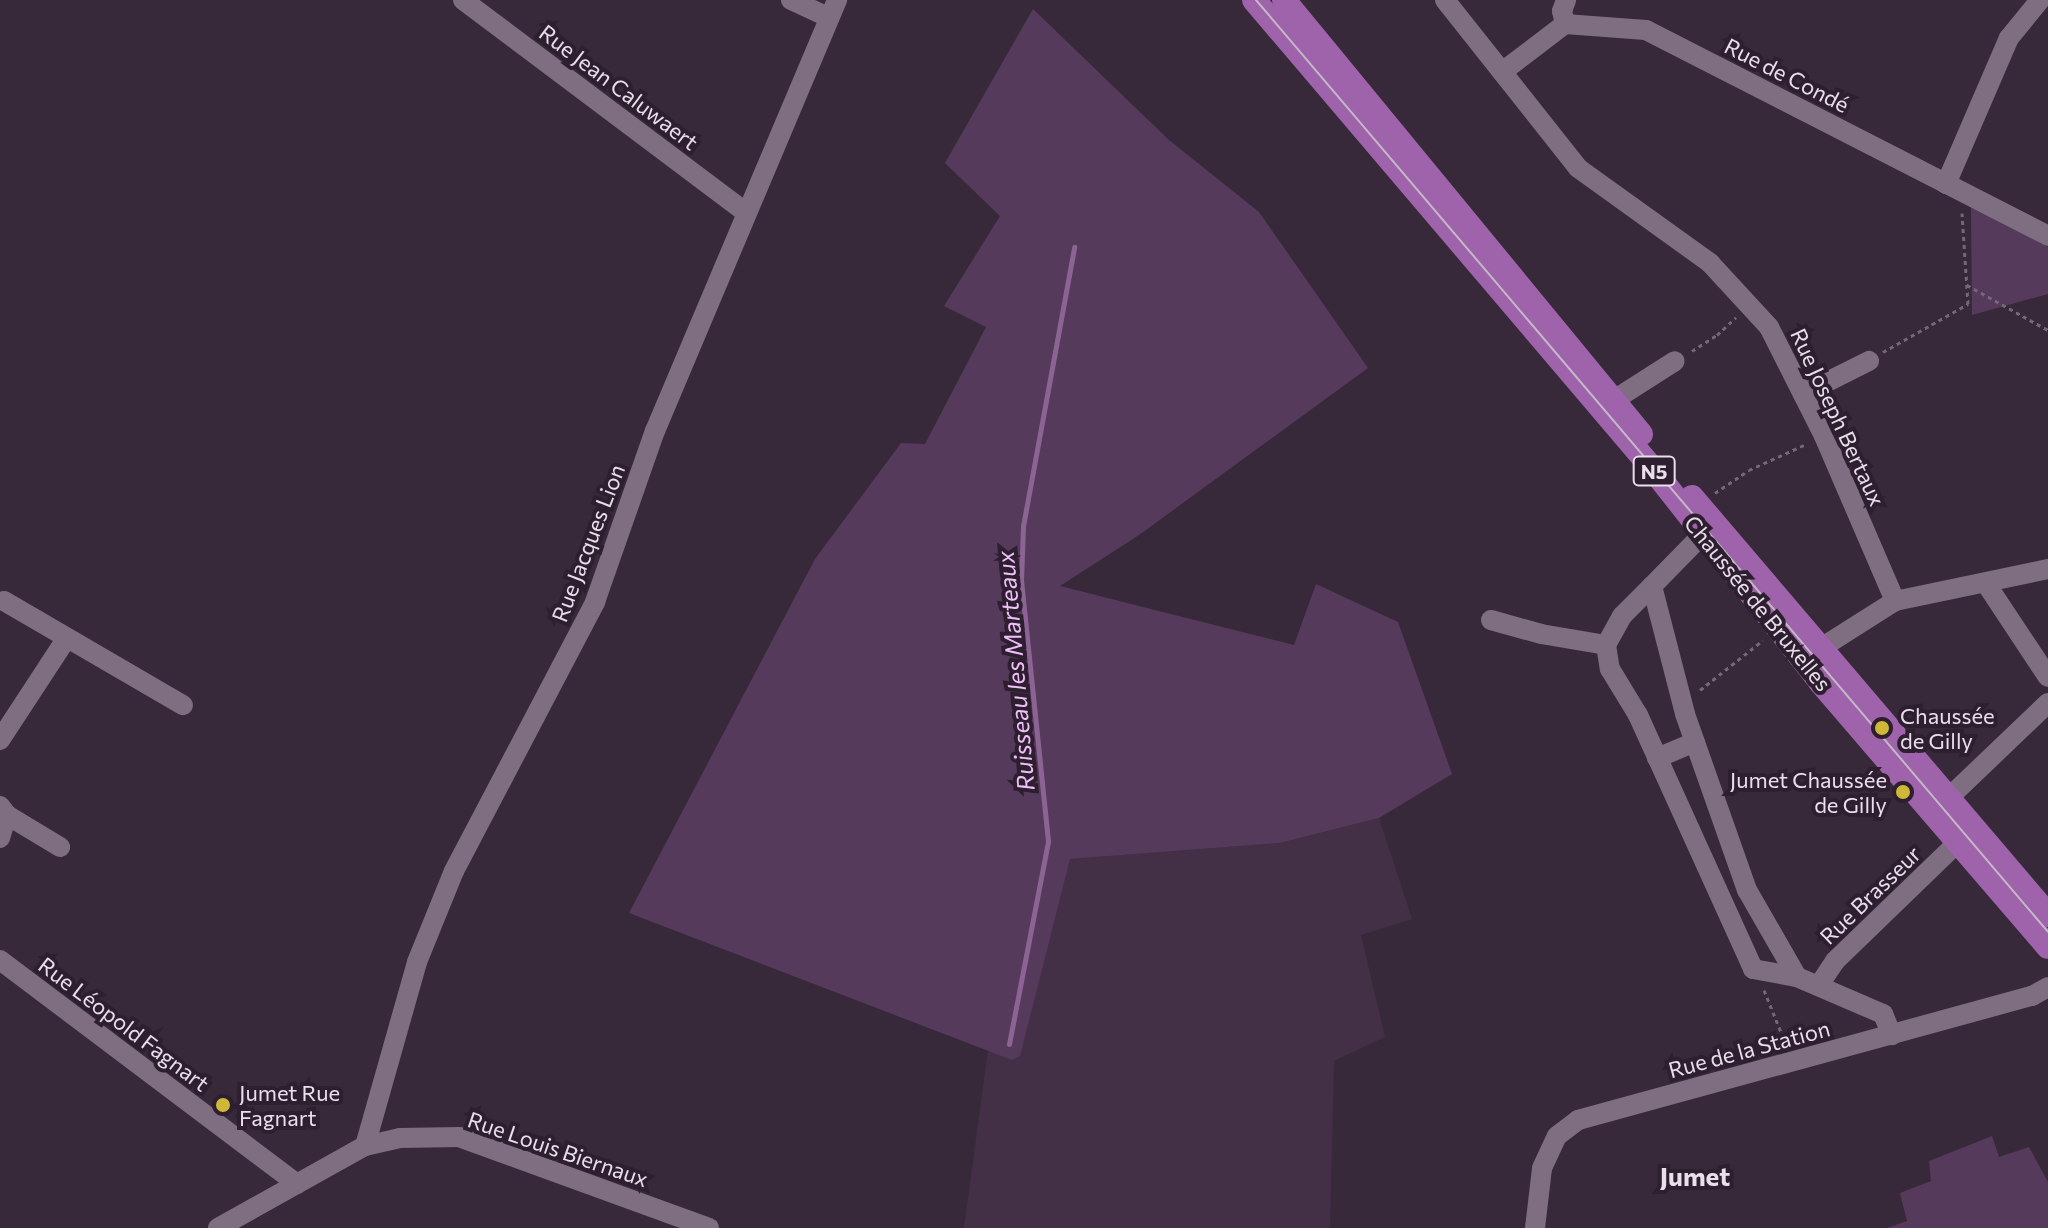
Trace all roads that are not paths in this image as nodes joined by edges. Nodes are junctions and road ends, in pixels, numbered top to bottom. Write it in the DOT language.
graph roads {
  1 [pos="463,0"];
  2 [pos="791,0"];
  3 [pos="1254,0"];
  4 [pos="1284,0"];
  5 [pos="1445,0"];
  6 [pos="1566,0"];
  7 [pos="2040,0"];
  8 [pos="833,9"];
  9 [pos="1565,24"];
  10 [pos="1502,72"];
  11 [pos="1946,184"];
  12 [pos="747,213"];
  13 [pos="2048,236"];
  14 [pos="1675,361"];
  15 [pos="1869,361"];
  16 [pos="1803,394"];
  17 [pos="1614,400"];
  18 [pos="1702,535"];
  19 [pos="2048,569"];
  20 [pos="1987,585"];
  21 [pos="1652,586"];
  22 [pos="4,601"];
  23 [pos="1895,601"];
  24 [pos="1491,620"];
  25 [pos="66,639"];
  26 [pos="1606,645"];
  27 [pos="1821,648"];
  28 [pos="2048,677"];
  29 [pos="2048,703"];
  30 [pos="183,705"];
  31 [pos="0,740"];
  32 [pos="1695,742"];
  33 [pos="1657,758"];
  34 [pos="1940,806"];
  35 [pos="4,811"];
  36 [pos="0,838"];
  37 [pos="1957,843"];
  38 [pos="60,847"];
  39 [pos="1737,863"];
  40 [pos="1709,875"];
  41 [pos="2048,915"];
  42 [pos="2048,947"];
  43 [pos="0,960"];
  44 [pos="1797,977"];
  45 [pos="1819,985"];
  46 [pos="2048,987"];
  47 [pos="1892,1035"];
  48 [pos="365,1146"];
  49 [pos="297,1184"];
  50 [pos="218,1228"];
  51 [pos="709,1228"];
  52 [pos="1535,1228"];
  1 -- 12 [label="street, Rue Jean Caluwaert"];
  2 -- 8 [label="street"];
  3 -- 18 [label="main road, Chaussée de Bruxelles / N5"];
  4 -- 17 [label="main road, Chaussée de Bruxelles / N5"];
  5 -- 10 [label="street, Rue Joseph Bertaux"];
  6 -- 9 [label="street"];
  7 -- 11 [label="street"];
  8 -- 12 [label="street, Rue Jacques Lion"];
  9 -- 10 [label="street"];
  9 -- 11 [label="street, Rue de Condé"];
  10 -- 16 [label="street, Rue Joseph Bertaux"];
  11 -- 13 [label="street, Rue de Condé"];
  12 -- 48 [label="street, Rue Jacques Lion"];
  14 -- 17 [label="street"];
  15 -- 16 [label="street"];
  16 -- 23 [label="street, Rue Joseph Bertaux"];
  17 -- 27 [label="main road, Chaussée de Bruxelles / N5"];
  18 -- 21 [label="street"];
  18 -- 34 [label="main road, Chaussée de Bruxelles / N5"];
  19 -- 20 [label="street"];
  20 -- 23 [label="street"];
  20 -- 28 [label="street"];
  21 -- 26 [label="street"];
  21 -- 32 [label="street"];
  22 -- 25 [label="street"];
  23 -- 27 [label="street"];
  24 -- 26 [label="street"];
  25 -- 30 [label="street"];
  25 -- 31 [label="street"];
  26 -- 33 [label="street"];
  27 -- 34 [label="main road, Chaussée de Bruxelles / N5"];
  29 -- 34 [label="street"];
  32 -- 33 [label="street"];
  32 -- 39 [label="street"];
  33 -- 40 [label="street"];
  34 -- 37 [label="main road, Chaussée de Bruxelles / N5"];
  34 -- 41 [label="main road, Chaussée de Bruxelles / N5"];
  35 -- 36 [label="street"];
  35 -- 38 [label="street"];
  37 -- 42 [label="main road, Chaussée de Bruxelles / N5"];
  37 -- 45 [label="street, Rue Brasseur"];
  39 -- 40 [label="street"];
  39 -- 44 [label="street"];
  40 -- 44 [label="street"];
  43 -- 49 [label="street, Rue Léopold Fagnart"];
  44 -- 45 [label="street"];
  45 -- 47 [label="street"];
  46 -- 47 [label="street, Rue de la Station"];
  47 -- 52 [label="street, Rue de la Station"];
  48 -- 49 [label="street, Rue Louis Biernaux"];
  48 -- 51 [label="street, Rue Louis Biernaux"];
  49 -- 50 [label="street, Rue Louis Biernaux"];
}
